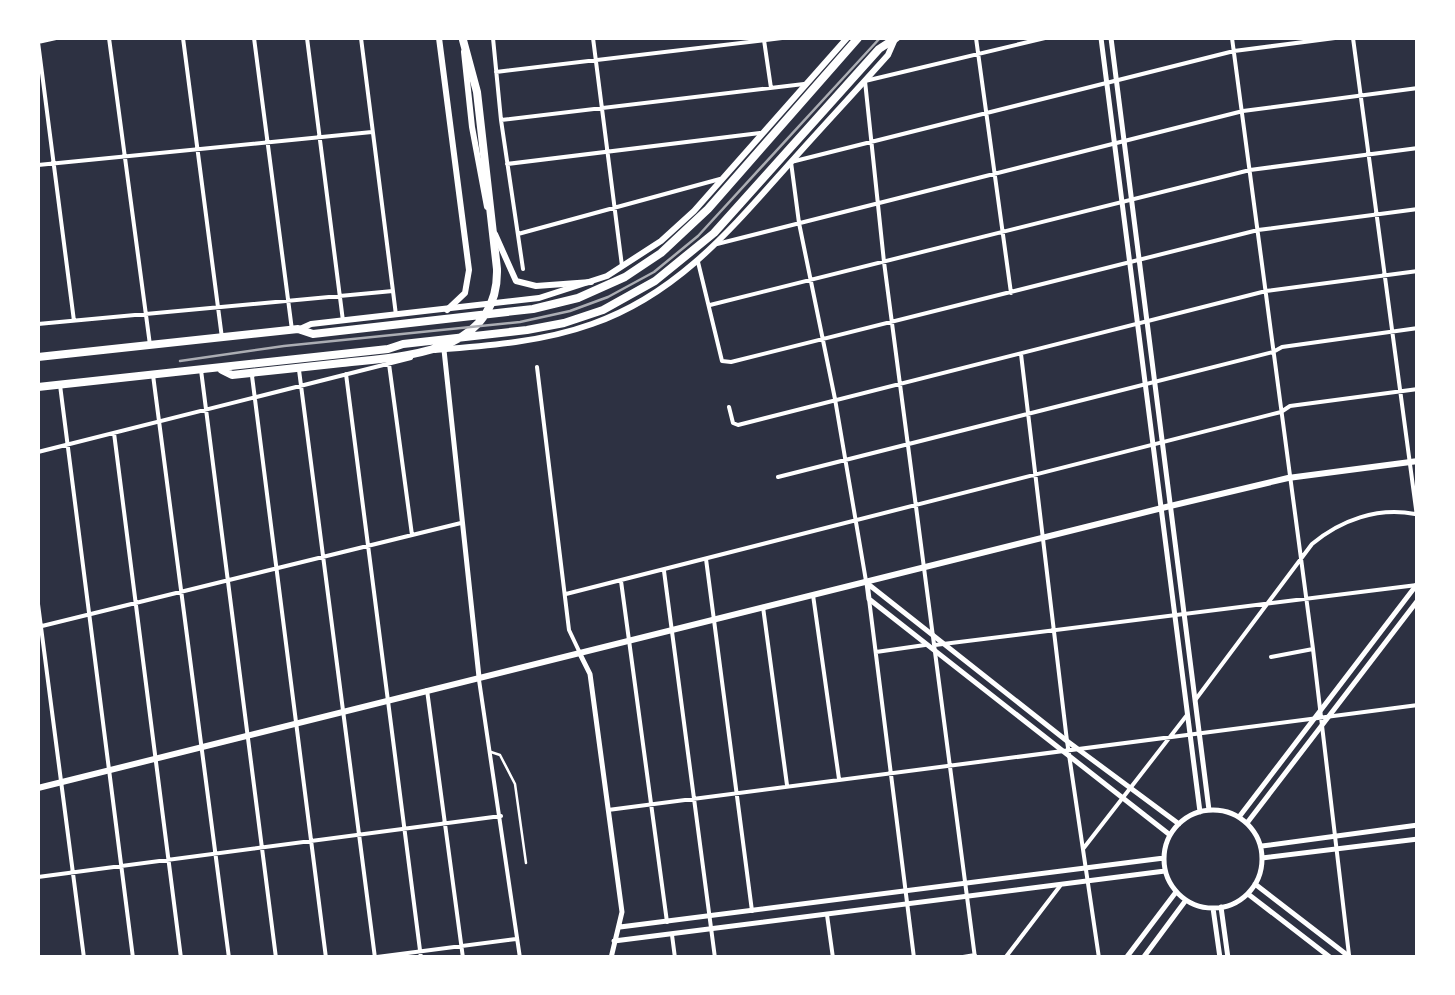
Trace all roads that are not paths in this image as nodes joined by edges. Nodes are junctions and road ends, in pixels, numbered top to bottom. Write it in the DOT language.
graph roads {
  1 [pos="56,38"];
  2 [pos="109,38"];
  3 [pos="183,38"];
  4 [pos="254,38"];
  5 [pos="307,38"];
  6 [pos="361,38"];
  7 [pos="439,38"];
  8 [pos="493,38"];
  9 [pos="593,38"];
  10 [pos="782,38"];
  11 [pos="847,38"];
  12 [pos="858,38"];
  13 [pos="896,38"];
  14 [pos="976,38"];
  15 [pos="1045,38"];
  16 [pos="1101,38"];
  17 [pos="1111,38"];
  18 [pos="1232,38"];
  19 [pos="1335,38"];
  20 [pos="1354,38"];
  21 [pos="463,39"];
  22 [pos="764,40"];
  23 [pos="38,42"];
  24 [pos="1234,51"];
  25 [pos="979,54"];
  26 [pos="596,60"];
  27 [pos="496,72"];
  28 [pos="865,81"];
  29 [pos="1116,81"];
  30 [pos="807,83"];
  31 [pos="1107,84"];
  32 [pos="771,88"];
  33 [pos="1418,88"];
  34 [pos="1362,96"];
  35 [pos="602,109"];
  36 [pos="1243,110"];
  37 [pos="988,115"];
  38 [pos="501,120"];
  39 [pos="372,132"];
  40 [pos="765,132"];
  41 [pos="322,138"];
  42 [pos="870,142"];
  43 [pos="1124,142"];
  44 [pos="268,143"];
  45 [pos="1114,144"];
  46 [pos="1418,148"];
  47 [pos="198,150"];
  48 [pos="607,152"];
  49 [pos="1369,154"];
  50 [pos="125,156"];
  51 [pos="791,162"];
  52 [pos="54,164"];
  53 [pos="507,164"];
  54 [pos="38,165"];
  55 [pos="1250,170"];
  56 [pos="996,174"];
  57 [pos="724,178"];
  58 [pos="1132,202"];
  59 [pos="878,204"];
  60 [pos="1122,204"];
  61 [pos="614,209"];
  62 [pos="1418,209"];
  63 [pos="1377,214"];
  64 [pos="799,222"];
  65 [pos="1258,230"];
  66 [pos="1004,232"];
  67 [pos="518,234"];
  68 [pos="718,244"];
  69 [pos="698,261"];
  70 [pos="884,262"];
  71 [pos="1139,262"];
  72 [pos="1130,264"];
  73 [pos="622,268"];
  74 [pos="523,269"];
  75 [pos="1418,271"];
  76 [pos="1385,275"];
  77 [pos="592,282"];
  78 [pos="811,282"];
  79 [pos="393,291"];
  80 [pos="1266,291"];
  81 [pos="1011,294"];
  82 [pos="340,296"];
  83 [pos="288,302"];
  84 [pos="708,305"];
  85 [pos="218,307"];
  86 [pos="499,309"];
  87 [pos="447,310"];
  88 [pos="468,312"];
  89 [pos="146,314"];
  90 [pos="396,315"];
  91 [pos="74,321"];
  92 [pos="344,321"];
  93 [pos="1147,322"];
  94 [pos="893,323"];
  95 [pos="38,324"];
  96 [pos="1138,324"];
  97 [pos="1418,328"];
  98 [pos="295,330"];
  99 [pos="1393,332"];
  100 [pos="222,338"];
  101 [pos="503,338"];
  102 [pos="822,340"];
  103 [pos="472,342"];
  104 [pos="150,345"];
  105 [pos="388,349"];
  106 [pos="444,350"];
  107 [pos="1273,352"];
  108 [pos="1021,354"];
  109 [pos="38,357"];
  110 [pos="389,364"];
  111 [pos="537,367"];
  112 [pos="218,368"];
  113 [pos="201,370"];
  114 [pos="299,370"];
  115 [pos="346,374"];
  116 [pos="152,375"];
  117 [pos="252,376"];
  118 [pos="1151,383"];
  119 [pos="902,384"];
  120 [pos="60,385"];
  121 [pos="301,386"];
  122 [pos="38,387"];
  123 [pos="1418,390"];
  124 [pos="1400,392"];
  125 [pos="254,397"];
  126 [pos="835,399"];
  127 [pos="729,407"];
  128 [pos="206,410"];
  129 [pos="1281,412"];
  130 [pos="1027,415"];
  131 [pos="160,421"];
  132 [pos="114,433"];
  133 [pos="1163,443"];
  134 [pos="68,444"];
  135 [pos="908,445"];
  136 [pos="1155,445"];
  137 [pos="38,452"];
  138 [pos="846,460"];
  139 [pos="1413,462"];
  140 [pos="1035,475"];
  141 [pos="778,477"];
  142 [pos="1288,478"];
  143 [pos="916,506"];
  144 [pos="1166,507"];
  145 [pos="1417,514"];
  146 [pos="856,521"];
  147 [pos="461,523"];
  148 [pos="1418,524"];
  149 [pos="412,535"];
  150 [pos="1043,538"];
  151 [pos="369,546"];
  152 [pos="322,557"];
  153 [pos="1300,558"];
  154 [pos="706,559"];
  155 [pos="275,568"];
  156 [pos="925,569"];
  157 [pos="664,570"];
  158 [pos="229,580"];
  159 [pos="621,581"];
  160 [pos="866,582"];
  161 [pos="1417,584"];
  162 [pos="182,592"];
  163 [pos="566,594"];
  164 [pos="813,595"];
  165 [pos="869,599"];
  166 [pos="1306,599"];
  167 [pos="1418,600"];
  168 [pos="136,603"];
  169 [pos="1270,603"];
  170 [pos="38,604"];
  171 [pos="763,606"];
  172 [pos="1185,614"];
  173 [pos="88,615"];
  174 [pos="1176,615"];
  175 [pos="714,619"];
  176 [pos="39,627"];
  177 [pos="672,630"];
  178 [pos="1054,631"];
  179 [pos="629,640"];
  180 [pos="934,641"];
  181 [pos="926,645"];
  182 [pos="945,645"];
  183 [pos="1313,649"];
  184 [pos="579,651"];
  185 [pos="876,652"];
  186 [pos="937,653"];
  187 [pos="1271,657"];
  188 [pos="479,677"];
  189 [pos="427,690"];
  190 [pos="1196,699"];
  191 [pos="387,700"];
  192 [pos="1418,705"];
  193 [pos="341,712"];
  194 [pos="1187,715"];
  195 [pos="1320,719"];
  196 [pos="295,723"];
  197 [pos="1200,734"];
  198 [pos="247,735"];
  199 [pos="1190,735"];
  200 [pos="1168,738"];
  201 [pos="1067,741"];
  202 [pos="201,747"];
  203 [pos="1080,750"];
  204 [pos="491,752"];
  205 [pos="1068,754"];
  206 [pos="154,759"];
  207 [pos="951,764"];
  208 [pos="108,770"];
  209 [pos="889,772"];
  210 [pos="839,779"];
  211 [pos="60,782"];
  212 [pos="787,785"];
  213 [pos="38,788"];
  214 [pos="1130,788"];
  215 [pos="737,793"];
  216 [pos="1123,798"];
  217 [pos="693,799"];
  218 [pos="650,804"];
  219 [pos="608,810"];
  220 [pos="1210,810"];
  221 [pos="1200,812"];
  222 [pos="501,816"];
  223 [pos="1240,818"];
  224 [pos="446,823"];
  225 [pos="1247,823"];
  226 [pos="1179,824"];
  227 [pos="1418,825"];
  228 [pos="404,828"];
  229 [pos="359,834"];
  230 [pos="1170,835"];
  231 [pos="1334,836"];
  232 [pos="1418,839"];
  233 [pos="311,841"];
  234 [pos="1260,846"];
  235 [pos="264,847"];
  236 [pos="1082,850"];
  237 [pos="1336,850"];
  238 [pos="215,853"];
  239 [pos="1164,858"];
  240 [pos="1262,858"];
  241 [pos="168,860"];
  242 [pos="526,864"];
  243 [pos="121,866"];
  244 [pos="1085,868"];
  245 [pos="1165,871"];
  246 [pos="72,872"];
  247 [pos="38,876"];
  248 [pos="1087,882"];
  249 [pos="966,883"];
  250 [pos="1062,884"];
  251 [pos="1255,884"];
  252 [pos="905,891"];
  253 [pos="1176,892"];
  254 [pos="1248,894"];
  255 [pos="968,897"];
  256 [pos="1186,900"];
  257 [pos="907,905"];
  258 [pos="1217,908"];
  259 [pos="752,911"];
  260 [pos="828,915"];
  261 [pos="708,917"];
  262 [pos="667,922"];
  263 [pos="620,927"];
  264 [pos="711,929"];
  265 [pos="672,935"];
  266 [pos="518,939"];
  267 [pos="614,941"];
  268 [pos="461,946"];
  269 [pos="421,954"];
  270 [pos="975,956"];
  271 [pos="374,957"];
  272 [pos="1350,957"];
  273 [pos="84,958"];
  274 [pos="132,958"];
  275 [pos="181,958"];
  276 [pos="229,958"];
  277 [pos="276,958"];
  278 [pos="326,958"];
  279 [pos="463,958"];
  280 [pos="520,958"];
  281 [pos="611,958"];
  282 [pos="674,958"];
  283 [pos="715,958"];
  284 [pos="833,958"];
  285 [pos="914,958"];
  286 [pos="957,958"];
  287 [pos="1005,958"];
  288 [pos="1099,958"];
  289 [pos="1126,958"];
  290 [pos="1143,958"];
  291 [pos="1220,958"];
  292 [pos="1228,958"];
  293 [pos="1331,958"];
  1 -- 23 [label="street"];
  2 -- 50 [label="street"];
  3 -- 47 [label="street"];
  4 -- 44 [label="street"];
  5 -- 41 [label="street"];
  6 -- 39 [label="street"];
  7 -- 87 [label="main road"];
  8 -- 27 [label="street"];
  9 -- 26 [label="street"];
  10 -- 22 [label="street"];
  11 -- 30 [label="main road"];
  12 -- 86 [label="highway"];
  13 -- 28 [label="main road"];
  13 -- 101 [label="highway"];
  14 -- 25 [label="street"];
  15 -- 25 [label="street"];
  16 -- 31 [label="street"];
  17 -- 29 [label="street"];
  18 -- 24 [label="street"];
  19 -- 24 [label="street"];
  20 -- 34 [label="street"];
  21 -- 77 [label="main road"];
  21 -- 112 [label="highway"];
  22 -- 26 [label="street"];
  22 -- 32 [label="street"];
  23 -- 52 [label="street"];
  24 -- 29 [label="street"];
  24 -- 36 [label="street"];
  25 -- 28 [label="street"];
  25 -- 37 [label="street"];
  26 -- 27 [label="street"];
  26 -- 35 [label="street"];
  27 -- 38 [label="street"];
  28 -- 42 [label="street"];
  28 -- 51 [label="main road"];
  29 -- 31 [label="street"];
  29 -- 43 [label="street"];
  30 -- 32 [label="street"];
  30 -- 40 [label="main road"];
  31 -- 37 [label="street"];
  31 -- 45 [label="street"];
  32 -- 35 [label="street"];
  33 -- 34 [label="street"];
  34 -- 36 [label="street"];
  34 -- 49 [label="street"];
  35 -- 38 [label="street"];
  35 -- 48 [label="street"];
  36 -- 43 [label="street"];
  36 -- 55 [label="street"];
  37 -- 42 [label="street"];
  37 -- 56 [label="street"];
  38 -- 53 [label="street"];
  39 -- 41 [label="street"];
  39 -- 79 [label="street"];
  40 -- 48 [label="street"];
  40 -- 57 [label="main road"];
  41 -- 44 [label="street"];
  41 -- 82 [label="street"];
  42 -- 51 [label="street"];
  42 -- 59 [label="street"];
  43 -- 45 [label="street"];
  43 -- 58 [label="street"];
  44 -- 47 [label="street"];
  44 -- 83 [label="street"];
  45 -- 56 [label="street"];
  45 -- 60 [label="street"];
  46 -- 49 [label="street"];
  47 -- 50 [label="street"];
  47 -- 85 [label="street"];
  48 -- 53 [label="street"];
  48 -- 61 [label="street"];
  49 -- 55 [label="street"];
  49 -- 63 [label="street"];
  50 -- 52 [label="street"];
  50 -- 89 [label="street"];
  51 -- 64 [label="street"];
  51 -- 68 [label="main road"];
  52 -- 54 [label="street"];
  52 -- 91 [label="street"];
  53 -- 67 [label="street"];
  55 -- 58 [label="street"];
  55 -- 65 [label="street"];
  56 -- 59 [label="street"];
  56 -- 66 [label="street"];
  57 -- 61 [label="street"];
  57 -- 73 [label="main road"];
  58 -- 60 [label="street"];
  58 -- 71 [label="street"];
  59 -- 64 [label="street"];
  59 -- 70 [label="street"];
  60 -- 66 [label="street"];
  60 -- 72 [label="street"];
  61 -- 67 [label="street"];
  61 -- 73 [label="street"];
  62 -- 63 [label="street"];
  63 -- 65 [label="street"];
  63 -- 76 [label="street"];
  64 -- 68 [label="street"];
  64 -- 78 [label="street"];
  65 -- 71 [label="street"];
  65 -- 80 [label="street"];
  66 -- 70 [label="street"];
  66 -- 81 [label="street"];
  67 -- 74 [label="street"];
  68 -- 69 [label="main road"];
  69 -- 84 [label="street"];
  69 -- 101 [label="main road"];
  70 -- 78 [label="street"];
  70 -- 94 [label="street"];
  71 -- 72 [label="street"];
  71 -- 93 [label="street"];
  72 -- 81 [label="street"];
  72 -- 96 [label="street"];
  73 -- 77 [label="main road"];
  75 -- 76 [label="street"];
  76 -- 80 [label="street"];
  76 -- 99 [label="street"];
  77 -- 86 [label="main road"];
  78 -- 84 [label="street"];
  78 -- 102 [label="street"];
  79 -- 82 [label="street"];
  79 -- 90 [label="street"];
  80 -- 93 [label="street"];
  80 -- 107 [label="street"];
  81 -- 94 [label="street"];
  82 -- 83 [label="street"];
  82 -- 92 [label="street"];
  83 -- 85 [label="street"];
  83 -- 98 [label="street"];
  84 -- 102 [label="street"];
  85 -- 89 [label="street"];
  85 -- 100 [label="street"];
  86 -- 88 [label="highway"];
  87 -- 88 [label="main road"];
  87 -- 90 [label="main road"];
  88 -- 98 [label="highway"];
  89 -- 91 [label="street"];
  89 -- 104 [label="street"];
  90 -- 92 [label="main road"];
  91 -- 95 [label="street"];
  92 -- 98 [label="main road"];
  93 -- 96 [label="street"];
  93 -- 118 [label="street"];
  94 -- 102 [label="street"];
  94 -- 119 [label="street"];
  96 -- 108 [label="street"];
  96 -- 118 [label="street"];
  97 -- 99 [label="street"];
  98 -- 100 [label="highway"];
  99 -- 107 [label="street"];
  99 -- 124 [label="street"];
  100 -- 104 [label="highway"];
  101 -- 103 [label="highway"];
  102 -- 126 [label="street"];
  103 -- 105 [label="highway"];
  103 -- 106 [label="main road"];
  104 -- 109 [label="highway"];
  105 -- 106 [label="main road"];
  105 -- 112 [label="highway"];
  106 -- 110 [label="street"];
  106 -- 147 [label="street"];
  107 -- 118 [label="street"];
  107 -- 129 [label="street"];
  108 -- 119 [label="street"];
  108 -- 130 [label="street"];
  110 -- 115 [label="street"];
  110 -- 149 [label="street"];
  111 -- 163 [label="street"];
  112 -- 113 [label="highway"];
  113 -- 116 [label="highway"];
  113 -- 128 [label="street"];
  114 -- 121 [label="street"];
  115 -- 121 [label="street"];
  115 -- 151 [label="street"];
  116 -- 120 [label="highway"];
  116 -- 131 [label="street"];
  117 -- 125 [label="street"];
  118 -- 130 [label="street"];
  118 -- 133 [label="street"];
  118 -- 136 [label="street"];
  119 -- 126 [label="street"];
  119 -- 135 [label="street"];
  120 -- 122 [label="highway"];
  120 -- 134 [label="street"];
  121 -- 125 [label="street"];
  121 -- 152 [label="street"];
  123 -- 124 [label="street"];
  124 -- 129 [label="street"];
  124 -- 139 [label="street"];
  125 -- 128 [label="street"];
  125 -- 155 [label="street"];
  126 -- 127 [label="street"];
  126 -- 138 [label="street"];
  128 -- 131 [label="street"];
  128 -- 158 [label="street"];
  129 -- 133 [label="street"];
  129 -- 142 [label="street"];
  130 -- 135 [label="street"];
  130 -- 140 [label="street"];
  131 -- 132 [label="street"];
  131 -- 162 [label="street"];
  132 -- 134 [label="street"];
  132 -- 168 [label="street"];
  133 -- 136 [label="street"];
  133 -- 144 [label="street"];
  134 -- 137 [label="street"];
  134 -- 173 [label="street"];
  135 -- 138 [label="street"];
  135 -- 143 [label="street"];
  136 -- 140 [label="street"];
  136 -- 144 [label="street"];
  138 -- 141 [label="street"];
  138 -- 146 [label="street"];
  139 -- 142 [label="main road"];
  139 -- 145 [label="street"];
  140 -- 143 [label="street"];
  140 -- 150 [label="street"];
  142 -- 144 [label="main road"];
  142 -- 153 [label="street"];
  143 -- 146 [label="street"];
  143 -- 156 [label="street"];
  144 -- 150 [label="main road"];
  144 -- 172 [label="street"];
  144 -- 174 [label="street"];
  145 -- 148 [label="street"];
  145 -- 153 [label="street"];
  146 -- 154 [label="street"];
  146 -- 160 [label="street"];
  147 -- 149 [label="street"];
  147 -- 188 [label="street"];
  149 -- 151 [label="street"];
  150 -- 156 [label="main road"];
  150 -- 178 [label="street"];
  151 -- 152 [label="street"];
  151 -- 191 [label="street"];
  152 -- 155 [label="street"];
  152 -- 193 [label="street"];
  153 -- 166 [label="street"];
  153 -- 169 [label="street"];
  154 -- 157 [label="street"];
  154 -- 175 [label="street"];
  155 -- 158 [label="street"];
  155 -- 196 [label="street"];
  156 -- 160 [label="main road"];
  156 -- 180 [label="street"];
  157 -- 159 [label="street"];
  157 -- 177 [label="street"];
  158 -- 162 [label="street"];
  158 -- 198 [label="street"];
  159 -- 163 [label="street"];
  159 -- 179 [label="street"];
  160 -- 164 [label="main road"];
  160 -- 165 [label="street"];
  160 -- 180 [label="street"];
  161 -- 166 [label="street"];
  161 -- 195 [label="street"];
  162 -- 168 [label="street"];
  162 -- 202 [label="street"];
  163 -- 184 [label="street"];
  164 -- 171 [label="main road"];
  164 -- 210 [label="street"];
  165 -- 181 [label="street"];
  165 -- 185 [label="street"];
  166 -- 169 [label="street"];
  166 -- 183 [label="street"];
  167 -- 195 [label="street"];
  168 -- 173 [label="street"];
  168 -- 206 [label="street"];
  169 -- 172 [label="street"];
  169 -- 190 [label="street"];
  170 -- 176 [label="street"];
  171 -- 175 [label="main road"];
  171 -- 212 [label="street"];
  172 -- 174 [label="street"];
  172 -- 190 [label="street"];
  173 -- 176 [label="street"];
  173 -- 208 [label="street"];
  174 -- 178 [label="street"];
  174 -- 194 [label="street"];
  175 -- 177 [label="main road"];
  175 -- 215 [label="street"];
  176 -- 211 [label="street"];
  177 -- 179 [label="main road"];
  177 -- 217 [label="street"];
  178 -- 182 [label="street"];
  178 -- 201 [label="street"];
  179 -- 184 [label="main road"];
  179 -- 218 [label="street"];
  180 -- 181 [label="street"];
  180 -- 182 [label="street"];
  180 -- 186 [label="street"];
  181 -- 185 [label="street"];
  181 -- 186 [label="street"];
  182 -- 201 [label="street"];
  183 -- 187 [label="street"];
  183 -- 195 [label="street"];
  184 -- 188 [label="main road"];
  184 -- 219 [label="street"];
  185 -- 209 [label="street"];
  186 -- 205 [label="street"];
  186 -- 207 [label="street"];
  188 -- 189 [label="main road"];
  188 -- 204 [label="street"];
  189 -- 191 [label="main road"];
  189 -- 224 [label="street"];
  190 -- 197 [label="street"];
  191 -- 193 [label="main road"];
  191 -- 228 [label="street"];
  192 -- 195 [label="street"];
  193 -- 196 [label="main road"];
  193 -- 229 [label="street"];
  194 -- 199 [label="street"];
  194 -- 200 [label="street"];
  195 -- 197 [label="street"];
  195 -- 223 [label="street"];
  195 -- 225 [label="street"];
  195 -- 231 [label="street"];
  196 -- 198 [label="main road"];
  196 -- 233 [label="street"];
  197 -- 199 [label="street"];
  197 -- 220 [label="street"];
  198 -- 202 [label="main road"];
  198 -- 235 [label="street"];
  199 -- 200 [label="street"];
  199 -- 221 [label="street"];
  200 -- 203 [label="street"];
  200 -- 214 [label="street"];
  201 -- 203 [label="street"];
  201 -- 205 [label="street"];
  202 -- 206 [label="main road"];
  202 -- 238 [label="street"];
  203 -- 205 [label="street"];
  203 -- 214 [label="street"];
  204 -- 222 [label="street"];
  204 -- 242 [label="street"];
  205 -- 207 [label="street"];
  205 -- 216 [label="street"];
  205 -- 236 [label="street"];
  206 -- 208 [label="main road"];
  206 -- 241 [label="street"];
  207 -- 209 [label="street"];
  207 -- 249 [label="street"];
  208 -- 211 [label="main road"];
  208 -- 243 [label="street"];
  209 -- 210 [label="street"];
  209 -- 252 [label="street"];
  210 -- 212 [label="street"];
  211 -- 213 [label="main road"];
  211 -- 246 [label="street"];
  212 -- 215 [label="street"];
  214 -- 216 [label="street"];
  214 -- 226 [label="street"];
  215 -- 217 [label="street"];
  215 -- 259 [label="street"];
  216 -- 230 [label="street"];
  216 -- 236 [label="street"];
  217 -- 218 [label="street"];
  217 -- 261 [label="street"];
  218 -- 219 [label="street"];
  218 -- 262 [label="street"];
  219 -- 263 [label="street"];
  220 -- 221 [label="street"];
  220 -- 223 [label="street"];
  221 -- 226 [label="street"];
  222 -- 224 [label="street"];
  222 -- 266 [label="street"];
  223 -- 225 [label="street"];
  224 -- 228 [label="street"];
  224 -- 268 [label="street"];
  225 -- 234 [label="street"];
  226 -- 230 [label="street"];
  227 -- 231 [label="street"];
  228 -- 229 [label="street"];
  228 -- 269 [label="street"];
  229 -- 233 [label="street"];
  229 -- 271 [label="street"];
  230 -- 239 [label="street"];
  231 -- 234 [label="street"];
  231 -- 237 [label="street"];
  232 -- 237 [label="street"];
  233 -- 235 [label="street"];
  233 -- 278 [label="street"];
  234 -- 240 [label="street"];
  235 -- 238 [label="street"];
  235 -- 277 [label="street"];
  236 -- 244 [label="street"];
  237 -- 240 [label="street"];
  237 -- 272 [label="street"];
  238 -- 241 [label="street"];
  238 -- 276 [label="street"];
  239 -- 244 [label="street"];
  239 -- 245 [label="street"];
  240 -- 251 [label="street"];
  241 -- 243 [label="street"];
  241 -- 275 [label="street"];
  243 -- 246 [label="street"];
  243 -- 274 [label="street"];
  244 -- 248 [label="street"];
  244 -- 249 [label="street"];
  245 -- 248 [label="street"];
  245 -- 253 [label="street"];
  246 -- 247 [label="street"];
  246 -- 273 [label="street"];
  248 -- 250 [label="street"];
  248 -- 288 [label="street"];
  249 -- 252 [label="street"];
  249 -- 255 [label="street"];
  250 -- 255 [label="street"];
  250 -- 287 [label="street"];
  251 -- 254 [label="street"];
  251 -- 272 [label="street"];
  252 -- 257 [label="street"];
  252 -- 259 [label="street"];
  253 -- 256 [label="street"];
  253 -- 289 [label="street"];
  254 -- 258 [label="street"];
  254 -- 293 [label="street"];
  255 -- 257 [label="street"];
  255 -- 270 [label="street"];
  256 -- 258 [label="street"];
  256 -- 290 [label="street"];
  257 -- 260 [label="street"];
  257 -- 285 [label="street"];
  258 -- 291 [label="street"];
  258 -- 292 [label="street"];
  259 -- 261 [label="street"];
  260 -- 264 [label="street"];
  260 -- 284 [label="street"];
  261 -- 262 [label="street"];
  261 -- 264 [label="street"];
  262 -- 263 [label="street"];
  263 -- 267 [label="street"];
  264 -- 265 [label="street"];
  264 -- 283 [label="street"];
  265 -- 267 [label="street"];
  265 -- 282 [label="street"];
  266 -- 268 [label="street"];
  266 -- 280 [label="street"];
  267 -- 281 [label="street"];
  268 -- 269 [label="street"];
  268 -- 279 [label="street"];
  269 -- 271 [label="street"];
  270 -- 286 [label="street"];
}
